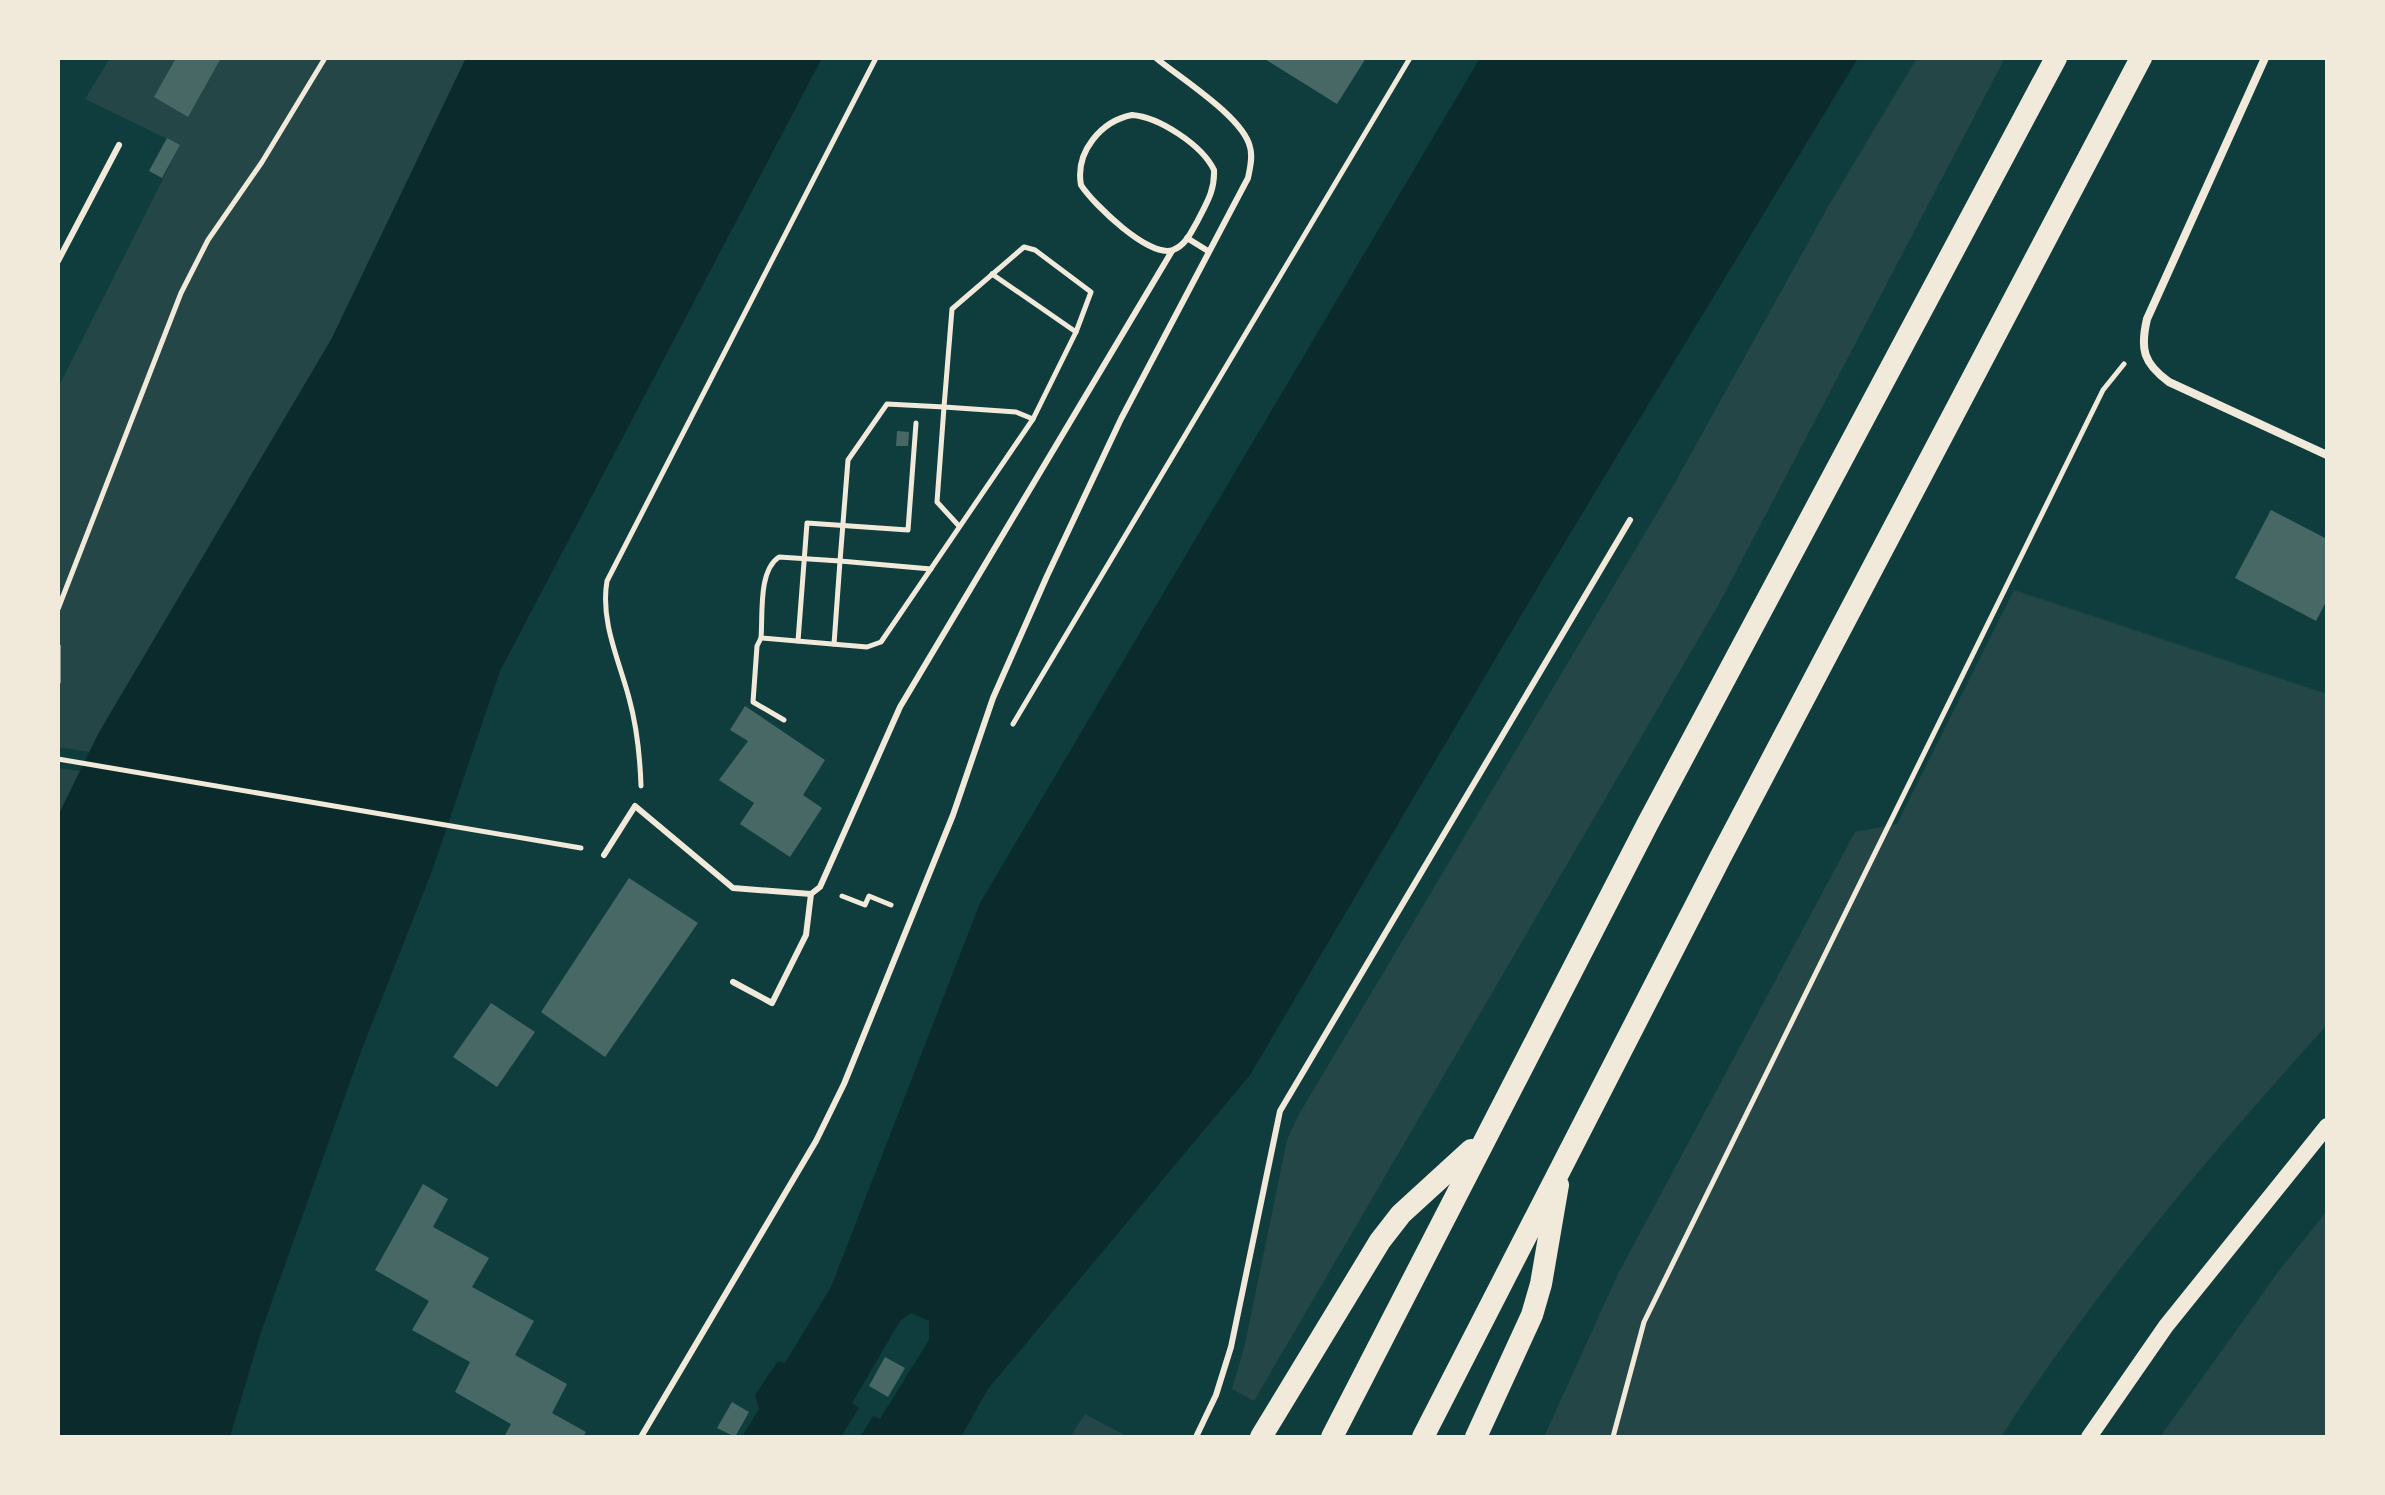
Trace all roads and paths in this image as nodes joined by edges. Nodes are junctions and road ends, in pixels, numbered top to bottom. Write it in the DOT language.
graph roads {
  1 [pos="325,58"];
  2 [pos="876,58"];
  3 [pos="1156,58"];
  4 [pos="1410,58"];
  5 [pos="2056,58"];
  6 [pos="2141,58"];
  7 [pos="2265,58"];
  8 [pos="119,145"];
  9 [pos="1187,238"];
  10 [pos="1172,251"];
  11 [pos="1208,251"];
  12 [pos="58,261"];
  13 [pos="992,274"];
  14 [pos="1076,332"];
  15 [pos="2142,342"];
  16 [pos="944,407"];
  17 [pos="1033,419"];
  18 [pos="916,423"];
  19 [pos="2327,455"];
  20 [pos="1630,520"];
  21 [pos="843,526"];
  22 [pos="960,526"];
  23 [pos="804,558"];
  24 [pos="840,561"];
  25 [pos="931,569"];
  26 [pos="58,609"];
  27 [pos="761,638"];
  28 [pos="798,641"];
  29 [pos="834,644"];
  30 [pos="58,646"];
  31 [pos="58,682"];
  32 [pos="784,720"];
  33 [pos="1004,737"];
  34 [pos="58,759"];
  35 [pos="635,806"];
  36 [pos="604,855"];
  37 [pos="820,887"];
  38 [pos="811,894"];
  39 [pos="911,913"];
  40 [pos="733,982"];
  41 [pos="2327,1126"];
  42 [pos="1484,1138"];
  43 [pos="1562,1164"];
  44 [pos="641,1437"];
  45 [pos="1196,1437"];
  46 [pos="1261,1437"];
  47 [pos="1332,1437"];
  48 [pos="1423,1437"];
  49 [pos="1476,1437"];
  50 [pos="1613,1437"];
  51 [pos="2089,1437"];
  1 -- 26 [label="path"];
  2 -- 35 [label="path"];
  3 -- 11 [label="lane"];
  4 -- 33 [label="path"];
  5 -- 42 [label="highway"];
  6 -- 43 [label="highway"];
  7 -- 15 [label="street"];
  8 -- 12 [label="lane"];
  9 -- 10 [label="lane"];
  9 -- 10 [label="lane"];
  9 -- 11 [label="lane"];
  10 -- 37 [label="lane"];
  11 -- 39 [label="lane"];
  13 -- 14 [label="path"];
  13 -- 14 [label="path"];
  13 -- 16 [label="path"];
  14 -- 17 [label="path"];
  15 -- 19 [label="street"];
  15 -- 50 [label="path"];
  16 -- 17 [label="path"];
  16 -- 21 [label="path"];
  16 -- 22 [label="path"];
  17 -- 22 [label="path"];
  18 -- 21 [label="path"];
  20 -- 45 [label="lane"];
  21 -- 23 [label="path"];
  21 -- 24 [label="path"];
  22 -- 25 [label="path"];
  23 -- 24 [label="path"];
  23 -- 27 [label="path"];
  23 -- 28 [label="path"];
  24 -- 25 [label="path"];
  24 -- 29 [label="path"];
  25 -- 29 [label="path"];
  27 -- 28 [label="path"];
  27 -- 32 [label="path"];
  28 -- 29 [label="path"];
  30 -- 31 [label="path"];
  34 -- 36 [label="path"];
  35 -- 36 [label="lane"];
  35 -- 38 [label="lane"];
  37 -- 38 [label="lane"];
  37 -- 39 [label="path"];
  38 -- 40 [label="lane"];
  39 -- 44 [label="lane"];
  41 -- 51 [label="main road"];
  42 -- 46 [label="highway"];
  42 -- 47 [label="highway"];
  43 -- 48 [label="highway"];
  43 -- 49 [label="highway"];
}
